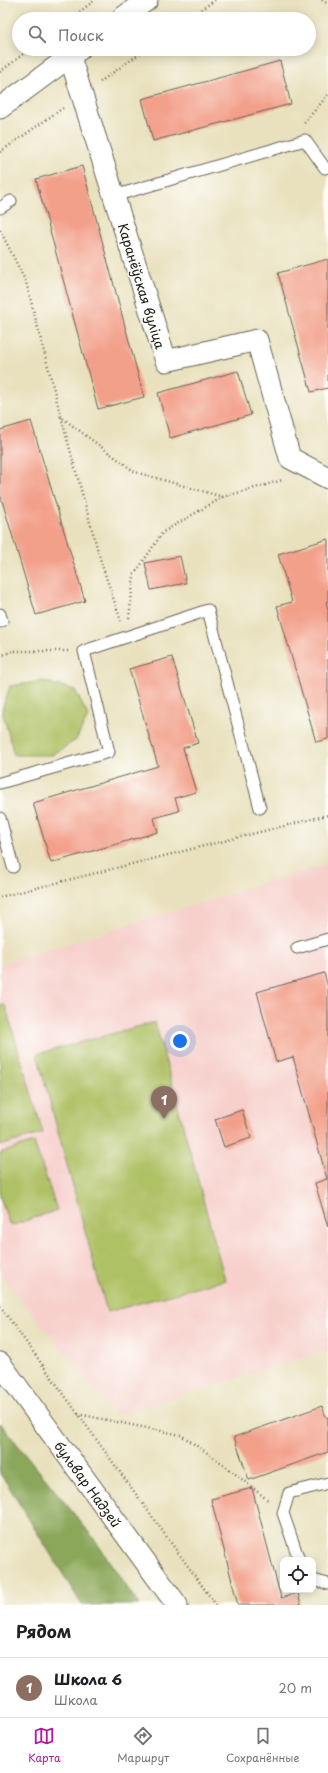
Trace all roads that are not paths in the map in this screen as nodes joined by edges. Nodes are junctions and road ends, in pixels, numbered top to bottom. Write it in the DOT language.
graph roads {
  1 [pos="147,0"];
  2 [pos="131,12"];
  3 [pos="71,56"];
  4 [pos="76,56"];
  5 [pos="0,108"];
  6 [pos="325,168"];
  7 [pos="114,196"];
  8 [pos="11,201"];
  9 [pos="0,208"];
  10 [pos="322,474"];
  11 [pos="0,614"];
  12 [pos="0,622"];
  13 [pos="0,783"];
  14 [pos="260,808"];
  15 [pos="0,818"];
  16 [pos="13,867"];
  17 [pos="328,939"];
  18 [pos="297,948"];
  19 [pos="0,1363"];
  20 [pos="328,1482"];
  21 [pos="298,1557"];
  22 [pos="316,1581"];
  23 [pos="328,1584"];
  24 [pos="177,1605"];
  1 -- 2 [label="street"];
  3 -- 5 [label="street, Каранёўская вуліца"];
  4 -- 7 [label="street, Каранёўская вуліца"];
  6 -- 7 [label="lane"];
  7 -- 10 [label="street, Каранёўская вуліца"];
  8 -- 9 [label="lane"];
  11 -- 12 [label="lane"];
  13 -- 14 [label="lane"];
  15 -- 16 [label="lane"];
  17 -- 18 [label="lane"];
  19 -- 24 [label="street, бульвар Надзей"];
  20 -- 21 [label="lane"];
  22 -- 23 [label="lane"];
}
